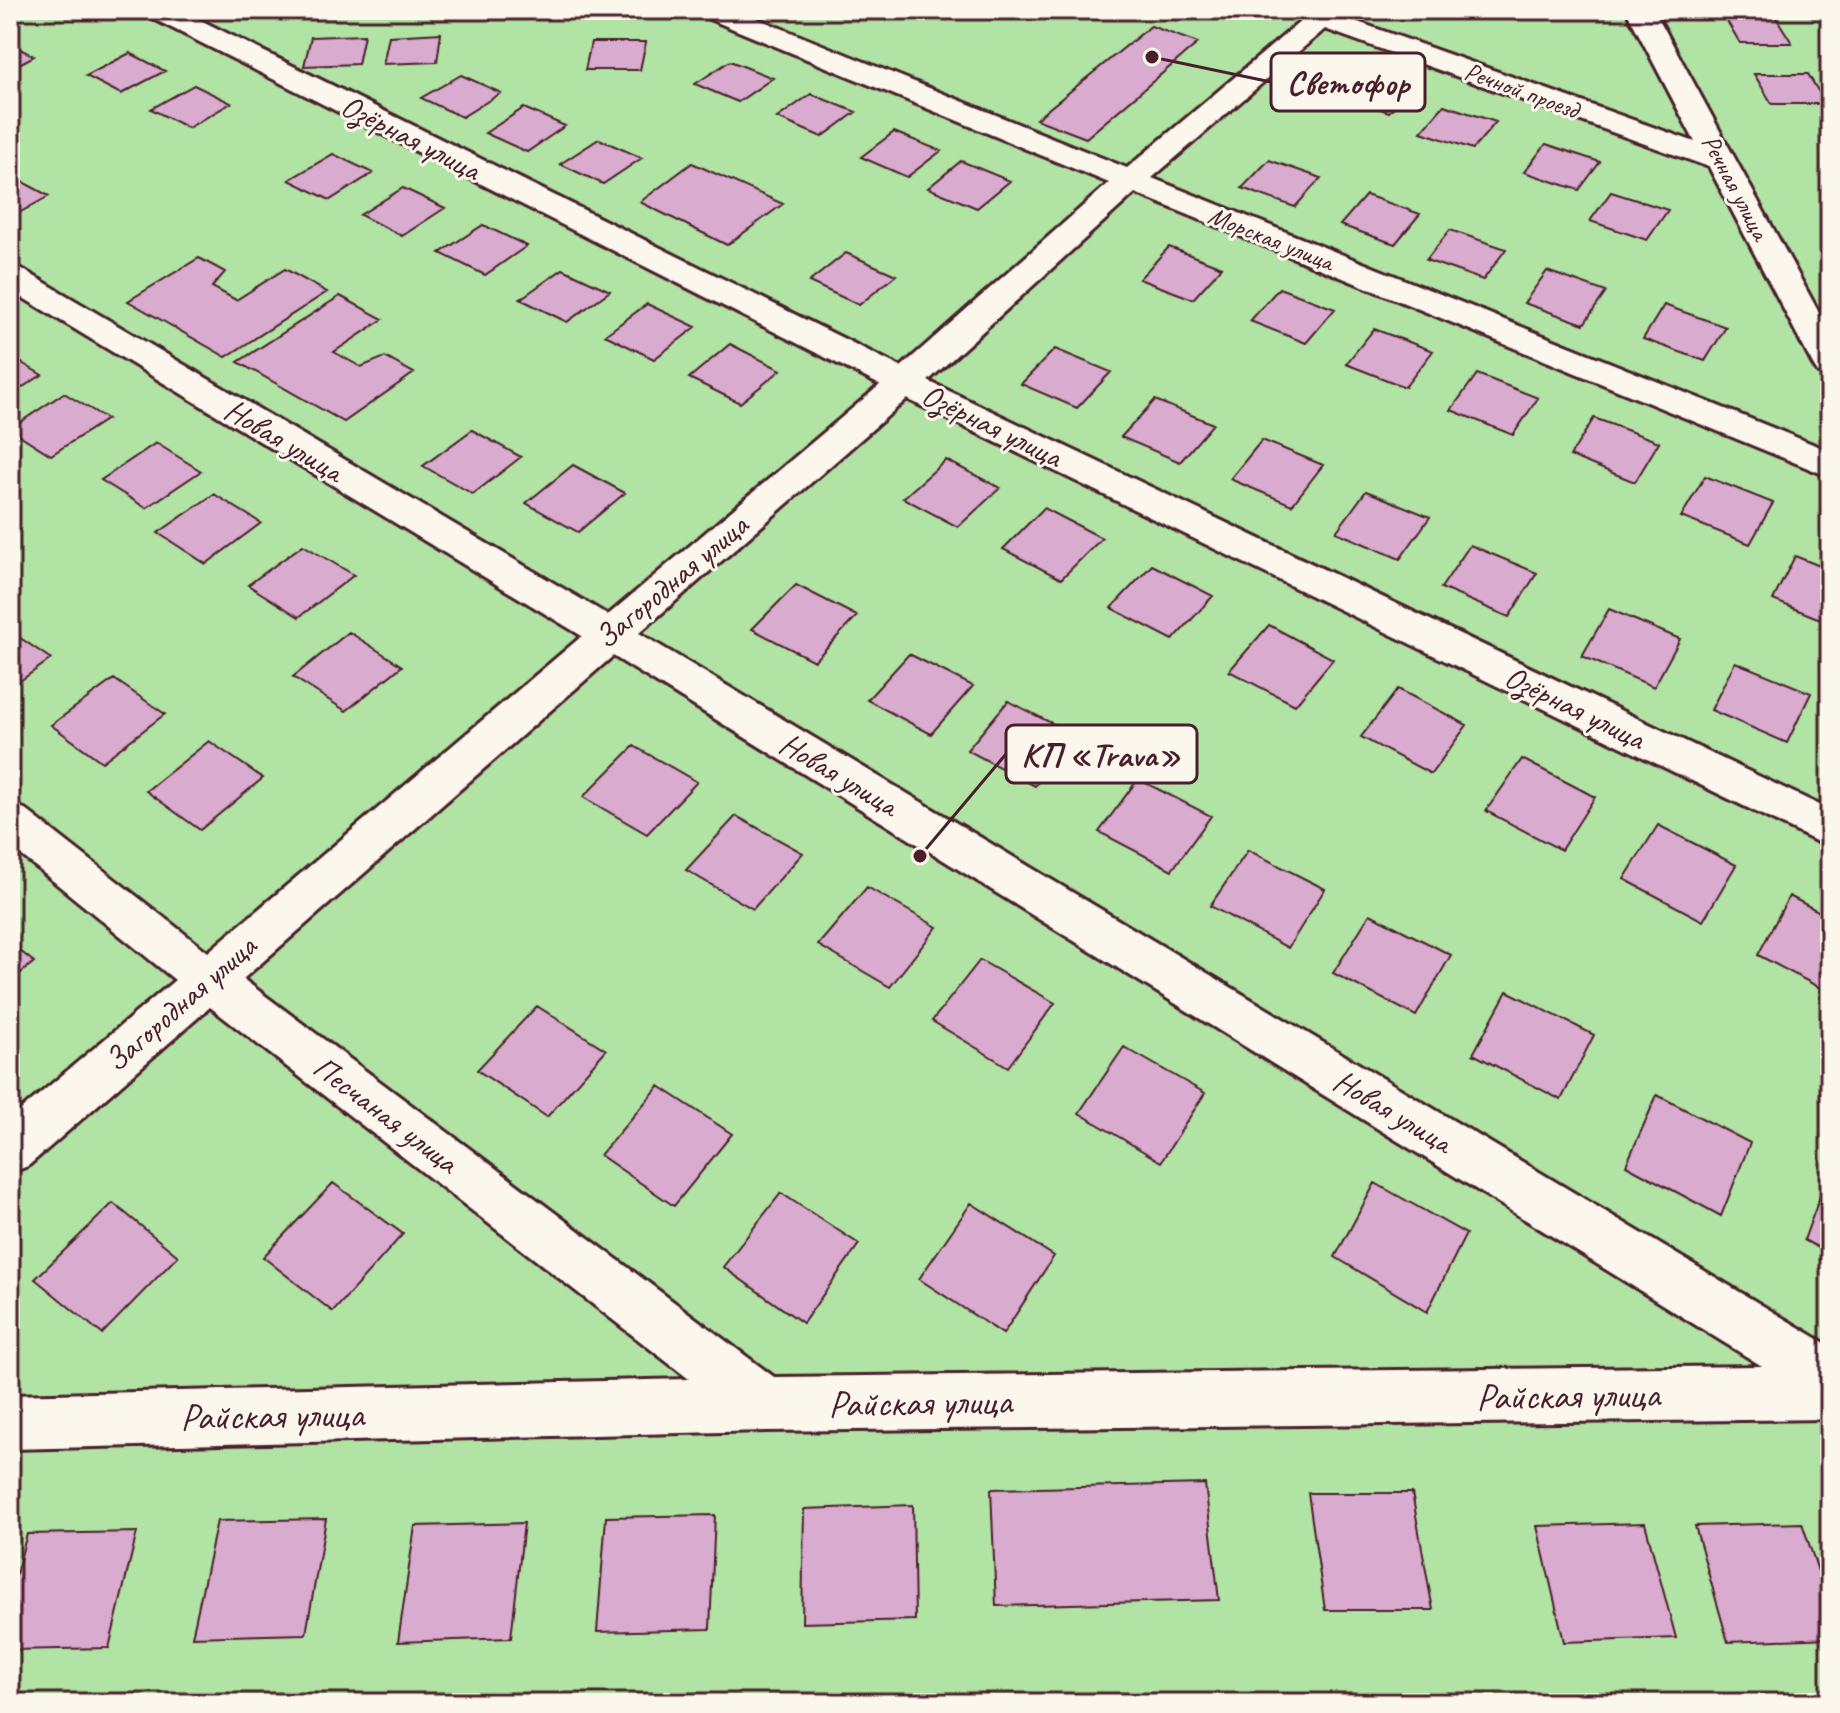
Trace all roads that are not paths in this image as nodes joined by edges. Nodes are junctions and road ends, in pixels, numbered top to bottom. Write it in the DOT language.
graph roads {
  1 [pos="158,10"];
  2 [pos="712,10"];
  3 [pos="1640,10"];
  4 [pos="1326,14"];
  5 [pos="1723,162"];
  6 [pos="1130,181"];
  7 [pos="10,276"];
  8 [pos="1830,365"];
  9 [pos="904,383"];
  10 [pos="1830,465"];
  11 [pos="609,634"];
  12 [pos="10,821"];
  13 [pos="1830,830"];
  14 [pos="208,979"];
  15 [pos="10,1150"];
  16 [pos="1830,1377"];
  17 [pos="1830,1392"];
  18 [pos="766,1404"];
  19 [pos="10,1422"];
  1 -- 9 [label="street, Озёрная улица"];
  2 -- 6 [label="street, Морская улица"];
  3 -- 5 [label="street, Речная улица"];
  4 -- 5 [label="street, Речной проезд"];
  4 -- 6 [label="street, Загородная улица"];
  5 -- 8 [label="street, Речная улица"];
  6 -- 9 [label="street, Загородная улица"];
  6 -- 10 [label="street, Морская улица"];
  7 -- 11 [label="street, Новая улица"];
  9 -- 11 [label="street, Загородная улица"];
  9 -- 13 [label="street, Озёрная улица"];
  11 -- 14 [label="street, Загородная улица"];
  11 -- 16 [label="street, Новая улица"];
  12 -- 14 [label="street, Песчаная улица"];
  14 -- 15 [label="street, Загородная улица"];
  14 -- 18 [label="street, Песчаная улица"];
  17 -- 18 [label="street, Райская улица"];
  18 -- 19 [label="street, Райская улица"];
}
